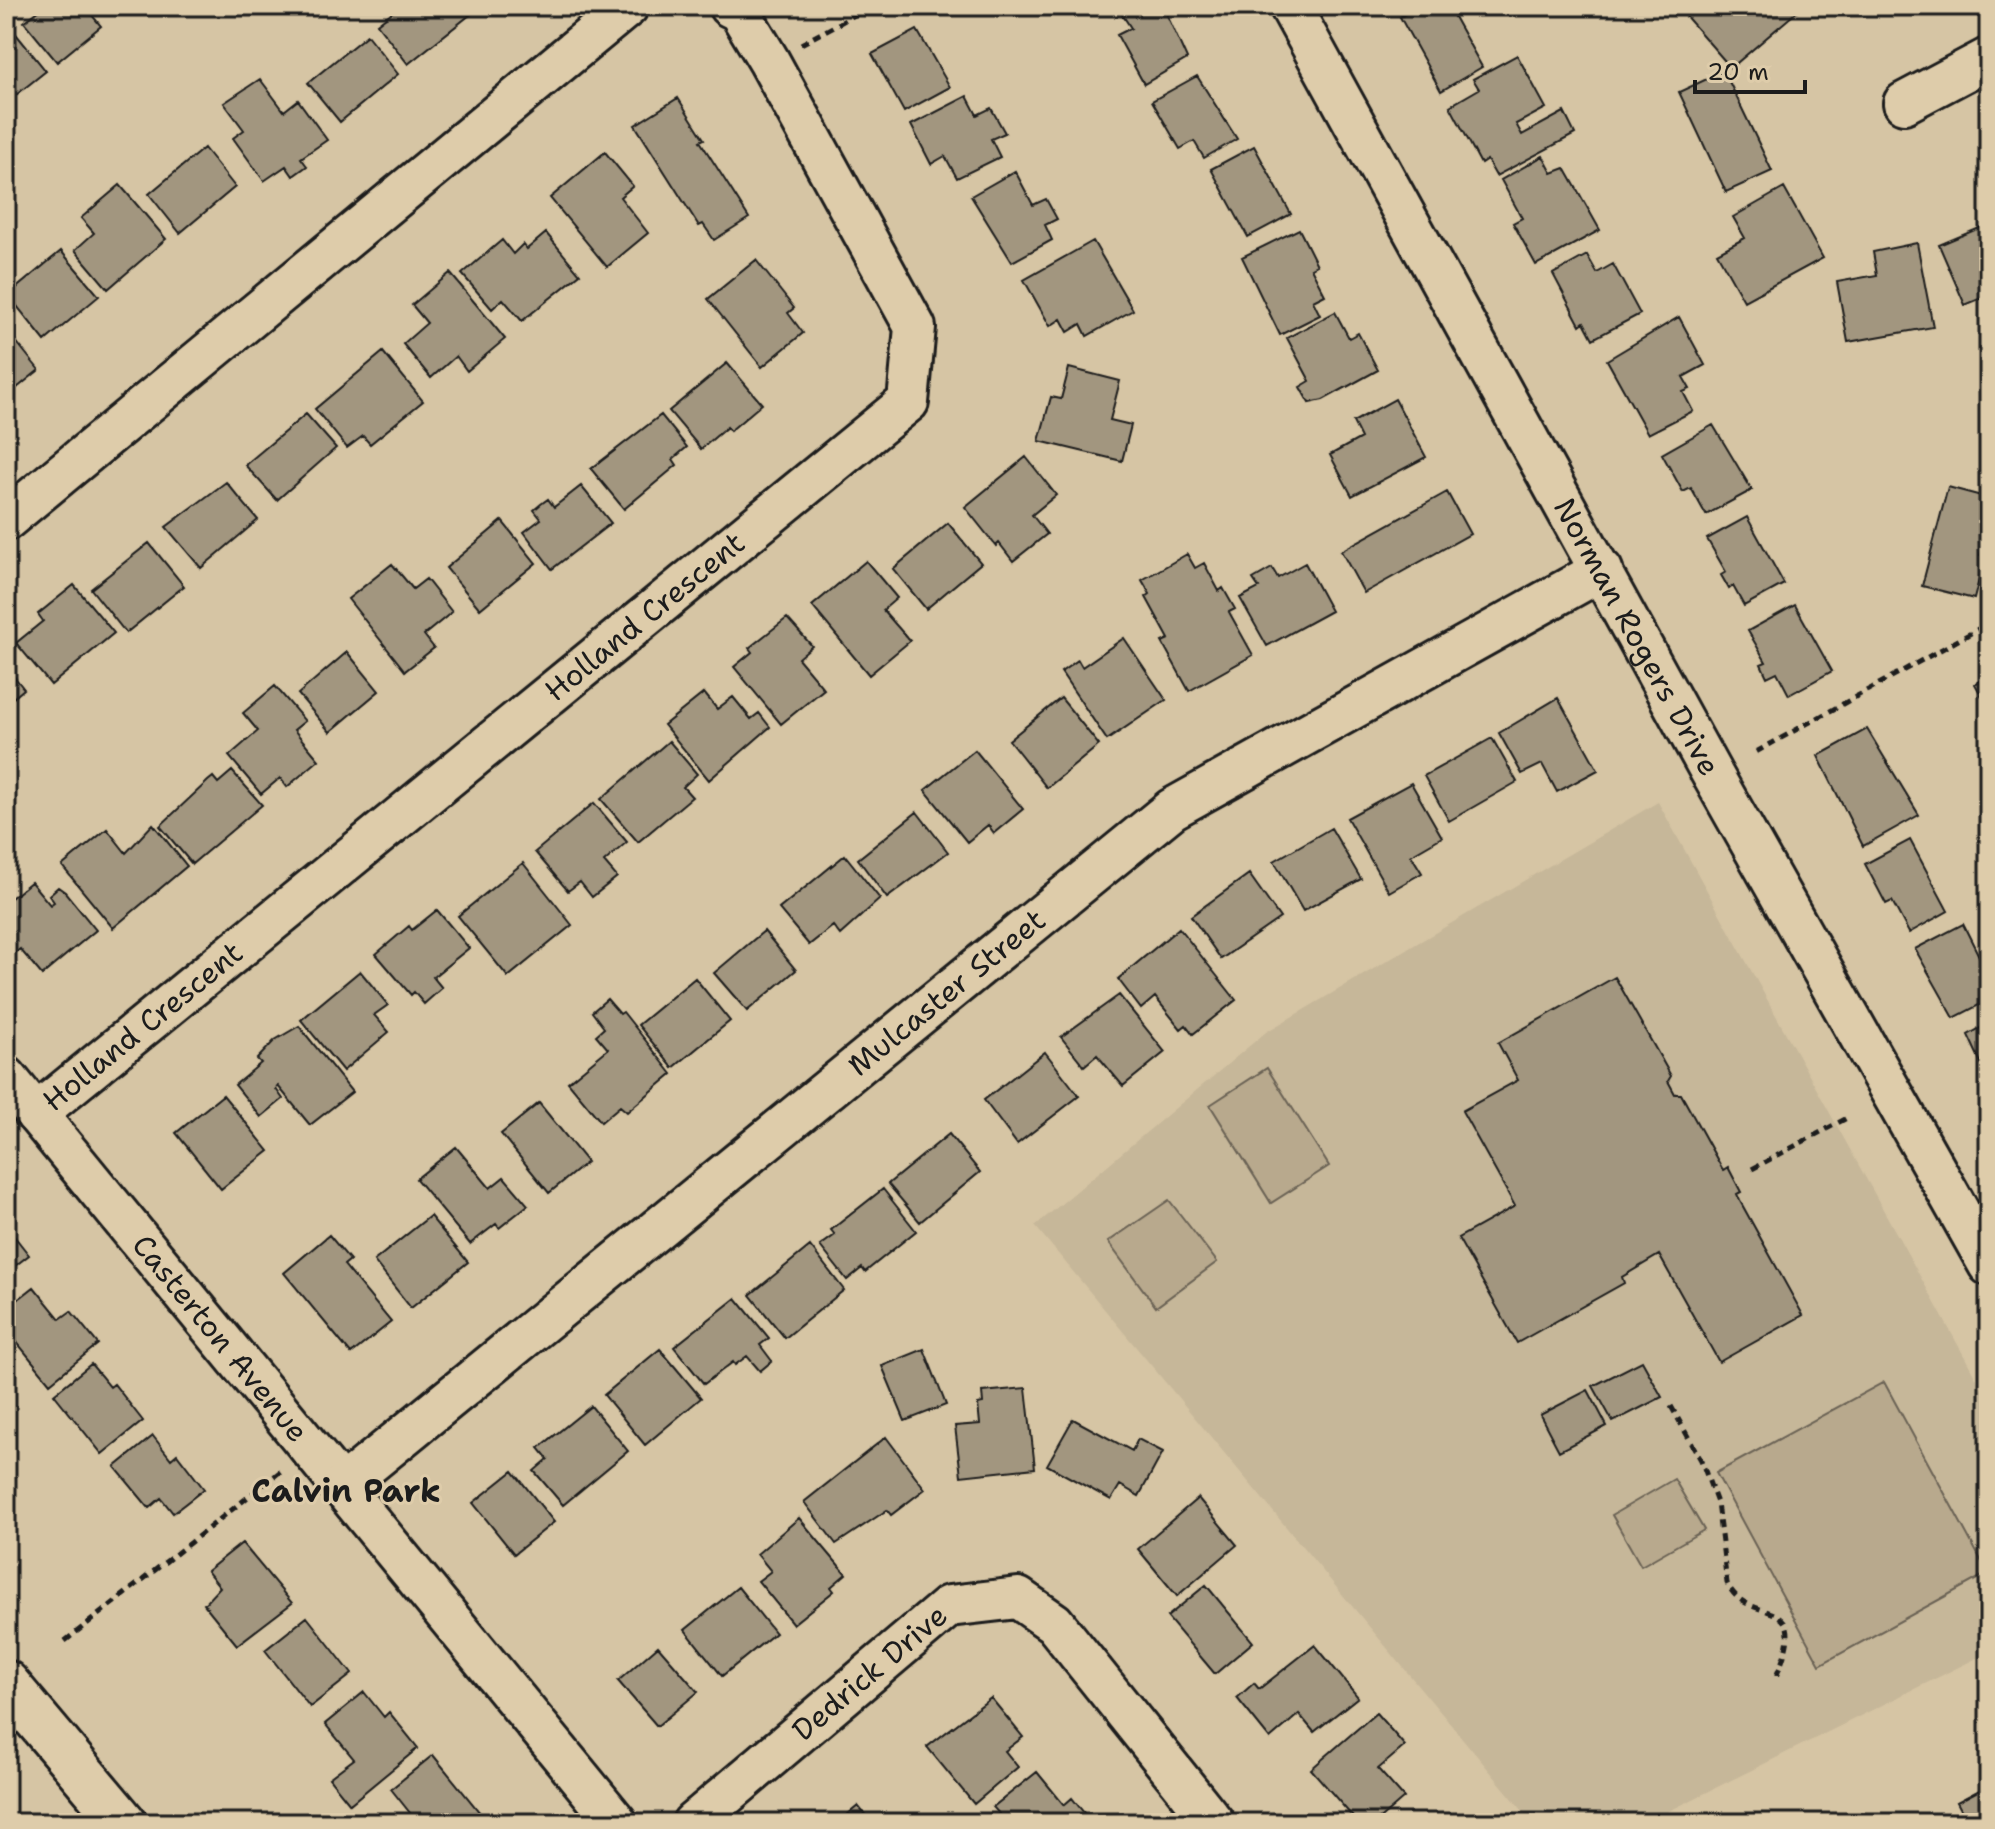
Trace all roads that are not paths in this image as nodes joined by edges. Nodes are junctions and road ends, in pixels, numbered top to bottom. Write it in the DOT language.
graph roads {
  1 [pos="628,6"];
  2 [pos="729,6"];
  3 [pos="1290,6"];
  4 [pos="1989,58"];
  5 [pos="1904,103"];
  6 [pos="6,520"];
  7 [pos="1602,570"];
  8 [pos="6,1077"];
  9 [pos="36,1114"];
  10 [pos="1989,1265"];
  11 [pos="341,1487"];
  12 [pos="6,1683"];
  13 [pos="124,1823"];
  14 [pos="617,1823"];
  15 [pos="693,1823"];
  16 [pos="1214,1823"];
  1 -- 6 [label="street"];
  2 -- 9 [label="street, Holland Crescent"];
  3 -- 7 [label="street, Norman Rogers Drive"];
  4 -- 5 [label="street"];
  7 -- 10 [label="street, Norman Rogers Drive"];
  7 -- 11 [label="street, Mulcaster Street"];
  8 -- 9 [label="street, Casterton Avenue"];
  9 -- 11 [label="street, Casterton Avenue"];
  11 -- 14 [label="street, Casterton Avenue"];
  12 -- 13 [label="main road"];
  15 -- 16 [label="street, Dedrick Drive"];
}
